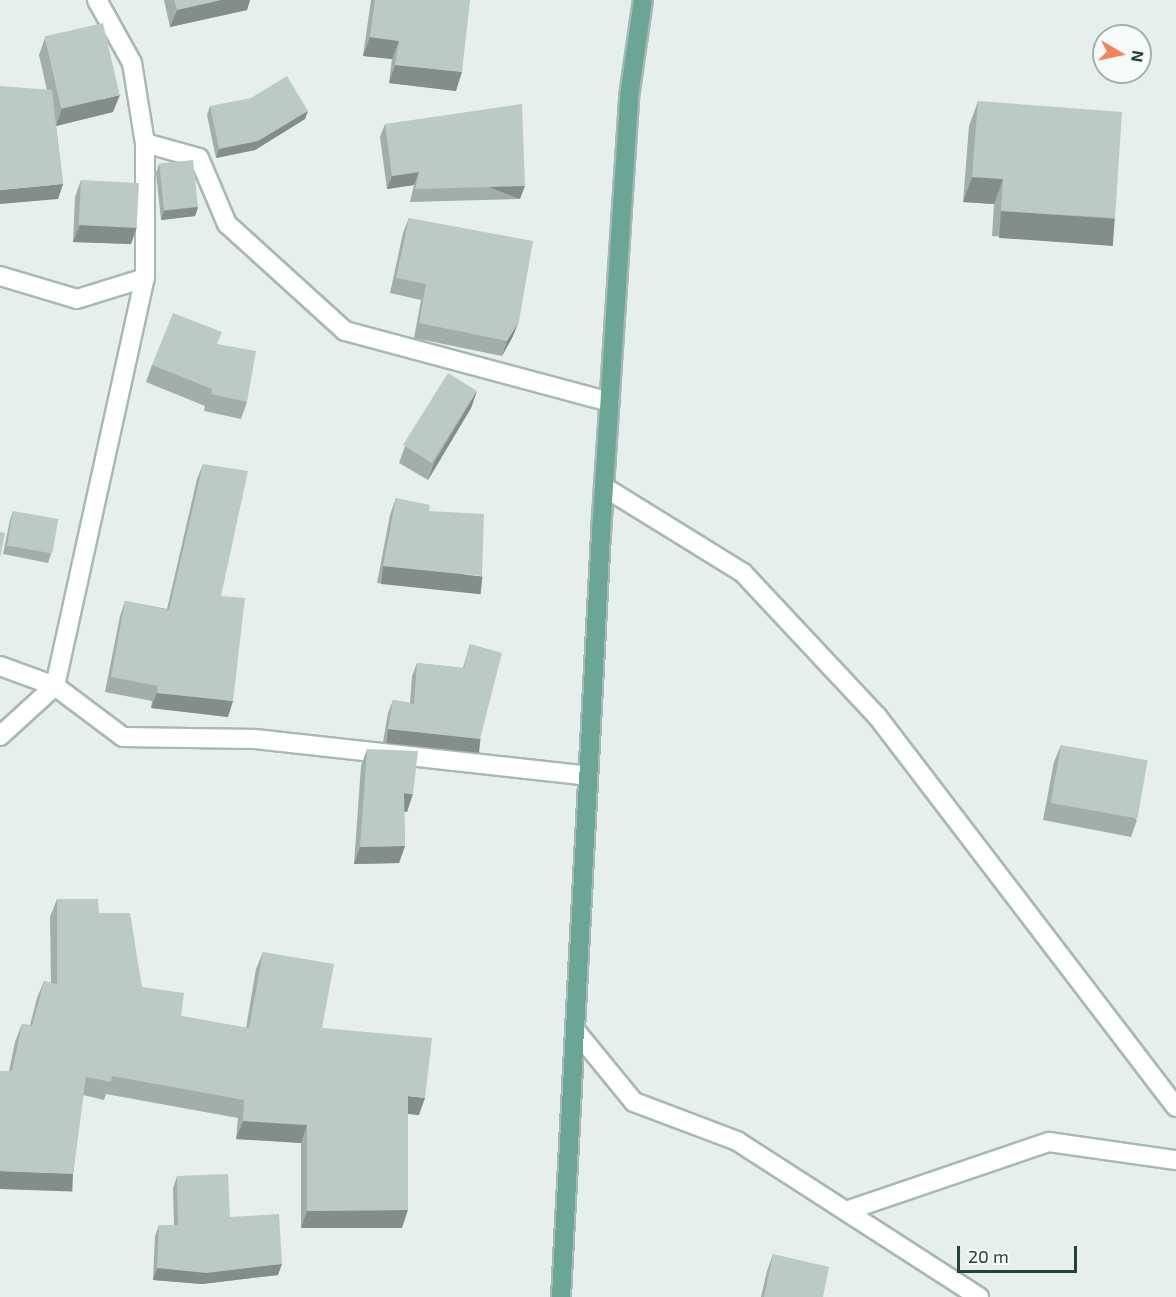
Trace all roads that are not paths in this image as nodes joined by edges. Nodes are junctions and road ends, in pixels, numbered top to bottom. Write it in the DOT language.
graph roads {
  1 [pos="97,0"];
  2 [pos="643,0"];
  3 [pos="145,142"];
  4 [pos="0,276"];
  5 [pos="145,278"];
  6 [pos="610,402"];
  7 [pos="604,487"];
  8 [pos="0,666"];
  9 [pos="55,686"];
  10 [pos="0,736"];
  11 [pos="588,776"];
  12 [pos="575,1030"];
  13 [pos="1176,1107"];
  14 [pos="1176,1160"];
  15 [pos="846,1211"];
  16 [pos="561,1297"];
  17 [pos="979,1297"];
  1 -- 3 [label="street"];
  2 -- 6 [label="main road"];
  3 -- 5 [label="street"];
  3 -- 6 [label="street"];
  4 -- 5 [label="street"];
  5 -- 9 [label="street"];
  6 -- 7 [label="main road"];
  7 -- 11 [label="main road"];
  7 -- 13 [label="street"];
  8 -- 9 [label="street"];
  9 -- 10 [label="street"];
  9 -- 11 [label="street"];
  11 -- 12 [label="main road"];
  12 -- 15 [label="street"];
  12 -- 16 [label="main road"];
  14 -- 15 [label="street"];
  15 -- 17 [label="street"];
}
